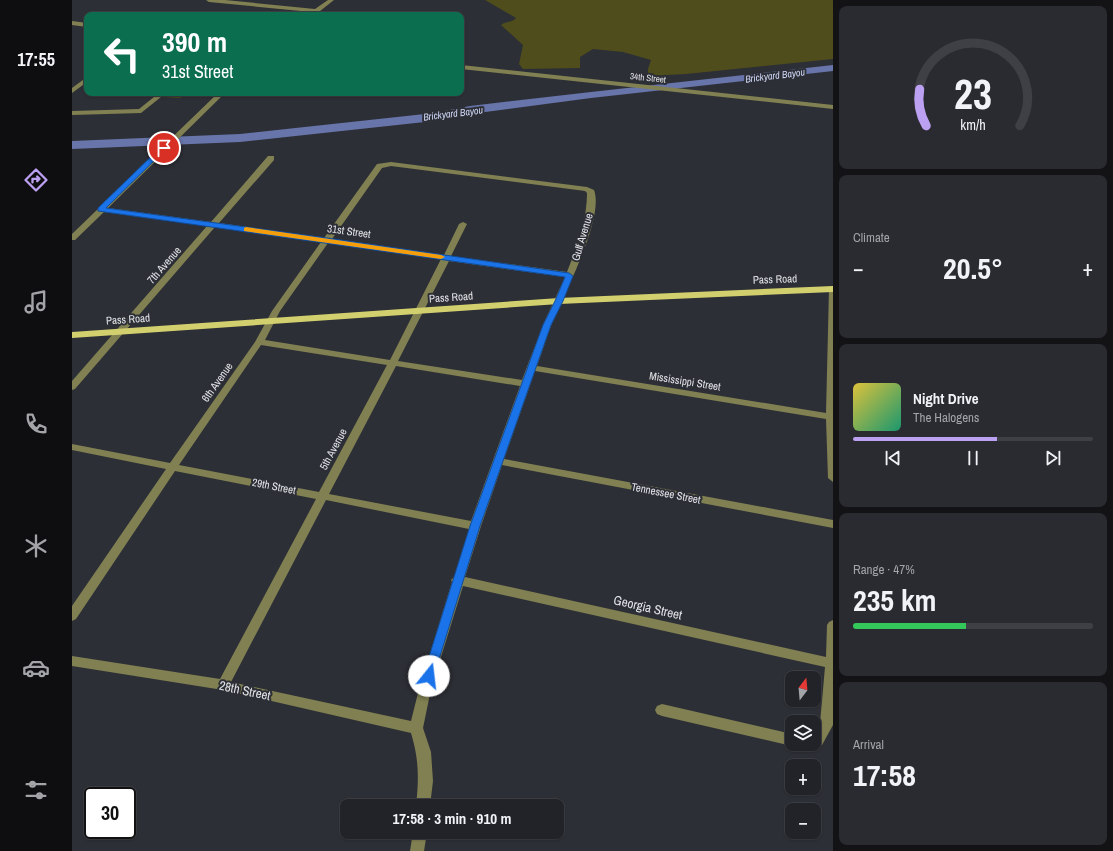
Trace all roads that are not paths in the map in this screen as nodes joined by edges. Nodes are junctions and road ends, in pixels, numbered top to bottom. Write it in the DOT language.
graph roads {
  1 [pos="209,0"];
  2 [pos="331,0"];
  3 [pos="305,12"];
  4 [pos="314,12"];
  5 [pos="73,24"];
  6 [pos="84,25"];
  7 [pos="464,67"];
  8 [pos="84,81"];
  9 [pos="72,91"];
  10 [pos="159,96"];
  11 [pos="219,96"];
  12 [pos="833,107"];
  13 [pos="72,113"];
  14 [pos="271,158"];
  15 [pos="384,164"];
  16 [pos="101,209"];
  17 [pos="463,224"];
  18 [pos="213,225"];
  19 [pos="72,238"];
  20 [pos="327,240"];
  21 [pos="446,258"];
  22 [pos="569,276"];
  23 [pos="833,289"];
  24 [pos="559,301"];
  25 [pos="420,312"];
  26 [pos="271,321"];
  27 [pos="121,332"];
  28 [pos="72,335"];
  29 [pos="260,342"];
  30 [pos="393,362"];
  31 [pos="833,367"];
  32 [pos="533,368"];
  33 [pos="527,384"];
  34 [pos="72,387"];
  35 [pos="832,417"];
  36 [pos="72,447"];
  37 [pos="499,461"];
  38 [pos="172,466"];
  39 [pos="833,478"];
  40 [pos="323,495"];
  41 [pos="833,524"];
  42 [pos="475,526"];
  43 [pos="457,580"];
  44 [pos="72,616"];
  45 [pos="833,625"];
  46 [pos="72,661"];
  47 [pos="833,664"];
  48 [pos="223,685"];
  49 [pos="662,710"];
  50 [pos="416,728"];
  51 [pos="821,734"];
  52 [pos="785,738"];
  53 [pos="424,799"];
  54 [pos="419,839"];
  55 [pos="416,851"];
  1 -- 3 [label="street"];
  2 -- 4 [label="street"];
  5 -- 6 [label="street"];
  7 -- 12 [label="street, 34th Street"];
  8 -- 9 [label="street"];
  10 -- 13 [label="street"];
  11 -- 16 [label="street"];
  14 -- 18 [label="street, 7th Avenue"];
  15 -- 20 [label="street, 6th Avenue"];
  15 -- 22 [label="street, Gulf Avenue"];
  16 -- 18 [label="street, 31st Street"];
  16 -- 19 [label="street"];
  17 -- 21 [label="street, 5th Avenue"];
  18 -- 20 [label="street, 31st Street"];
  18 -- 27 [label="street, 7th Avenue"];
  20 -- 21 [label="street, 31st Street"];
  20 -- 26 [label="street, 6th Avenue"];
  21 -- 22 [label="street, 31st Street"];
  21 -- 25 [label="street, 5th Avenue"];
  22 -- 24 [label="street, Gulf Avenue"];
  23 -- 24 [label="main road, Pass Road"];
  23 -- 31 [label="street"];
  24 -- 25 [label="main road, Pass Road"];
  24 -- 32 [label="street, Gulf Avenue"];
  25 -- 26 [label="main road, Pass Road"];
  25 -- 30 [label="street, 5th Avenue"];
  26 -- 27 [label="main road, Pass Road"];
  26 -- 29 [label="street, 6th Avenue"];
  27 -- 28 [label="main road, Pass Road"];
  27 -- 34 [label="street, 7th Avenue"];
  29 -- 30 [label="street"];
  29 -- 38 [label="street, 6th Avenue"];
  30 -- 33 [label="street"];
  30 -- 40 [label="street, 5th Avenue"];
  31 -- 35 [label="street"];
  32 -- 33 [label="street, Gulf Avenue"];
  32 -- 35 [label="street, Mississippi Street"];
  33 -- 37 [label="street, Gulf Avenue"];
  35 -- 39 [label="street"];
  36 -- 38 [label="street, 29th Street"];
  37 -- 41 [label="street, Tennessee Street"];
  37 -- 42 [label="street, Gulf Avenue"];
  38 -- 40 [label="street, 29th Street"];
  38 -- 44 [label="street, 6th Avenue"];
  40 -- 42 [label="street, 29th Street"];
  40 -- 48 [label="street, 5th Avenue"];
  42 -- 43 [label="street, Gulf Avenue"];
  43 -- 47 [label="street, Georgia Street"];
  43 -- 50 [label="street, Gulf Avenue"];
  45 -- 47 [label="street"];
  46 -- 48 [label="street, 28th Street"];
  47 -- 51 [label="street"];
  48 -- 50 [label="street, 28th Street"];
  49 -- 52 [label="street"];
  50 -- 53 [label="street"];
  54 -- 55 [label="street"];
}
